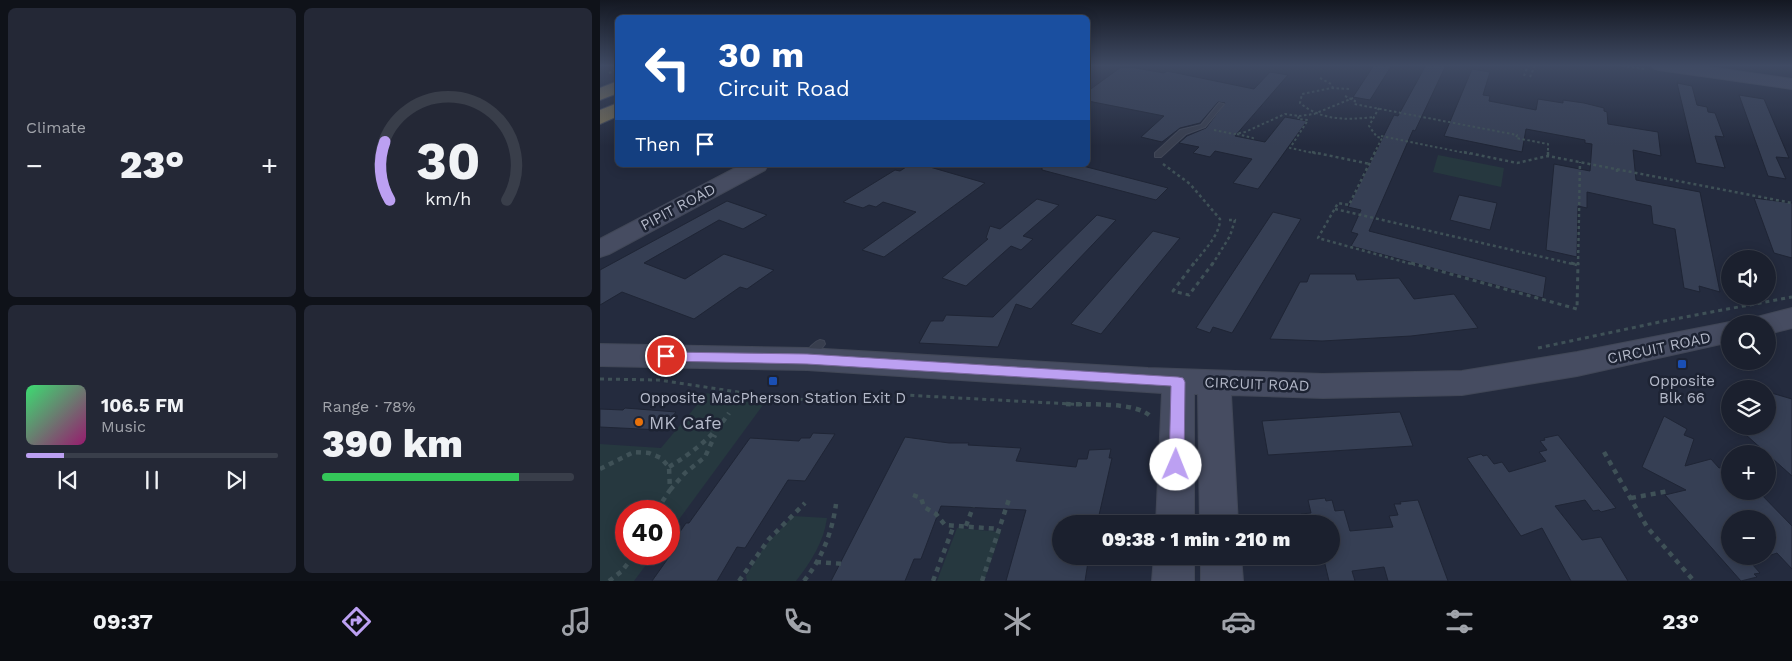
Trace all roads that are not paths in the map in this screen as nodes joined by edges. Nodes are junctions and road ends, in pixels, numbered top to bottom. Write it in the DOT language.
graph roads {
  1 [pos="615,103"];
  2 [pos="1221,104"];
  3 [pos="600,110"];
  4 [pos="615,110"];
  5 [pos="600,118"];
  6 [pos="1158,155"];
  7 [pos="753,167"];
  8 [pos="600,249"];
  9 [pos="1792,318"];
  10 [pos="1776,322"];
  11 [pos="1721,334"];
  12 [pos="600,355"];
  13 [pos="1178,382"];
  14 [pos="1214,383"];
  15 [pos="1175,515"];
  16 [pos="1219,515"];
  17 [pos="1174,565"];
  18 [pos="1221,565"];
  19 [pos="1173,581"];
  20 [pos="1222,581"];
  1 -- 3 [label="highway"];
  2 -- 6 [label="lane"];
  4 -- 5 [label="highway"];
  7 -- 8 [label="street, PIPIT ROAD"];
  9 -- 10 [label="street"];
  11 -- 14 [label="street, CIRCUIT ROAD"];
  12 -- 13 [label="street, CIRCUIT ROAD"];
  13 -- 14 [label="street, CIRCUIT ROAD"];
  13 -- 15 [label="street"];
  14 -- 16 [label="street"];
  17 -- 19 [label="street"];
  18 -- 20 [label="street"];
}
